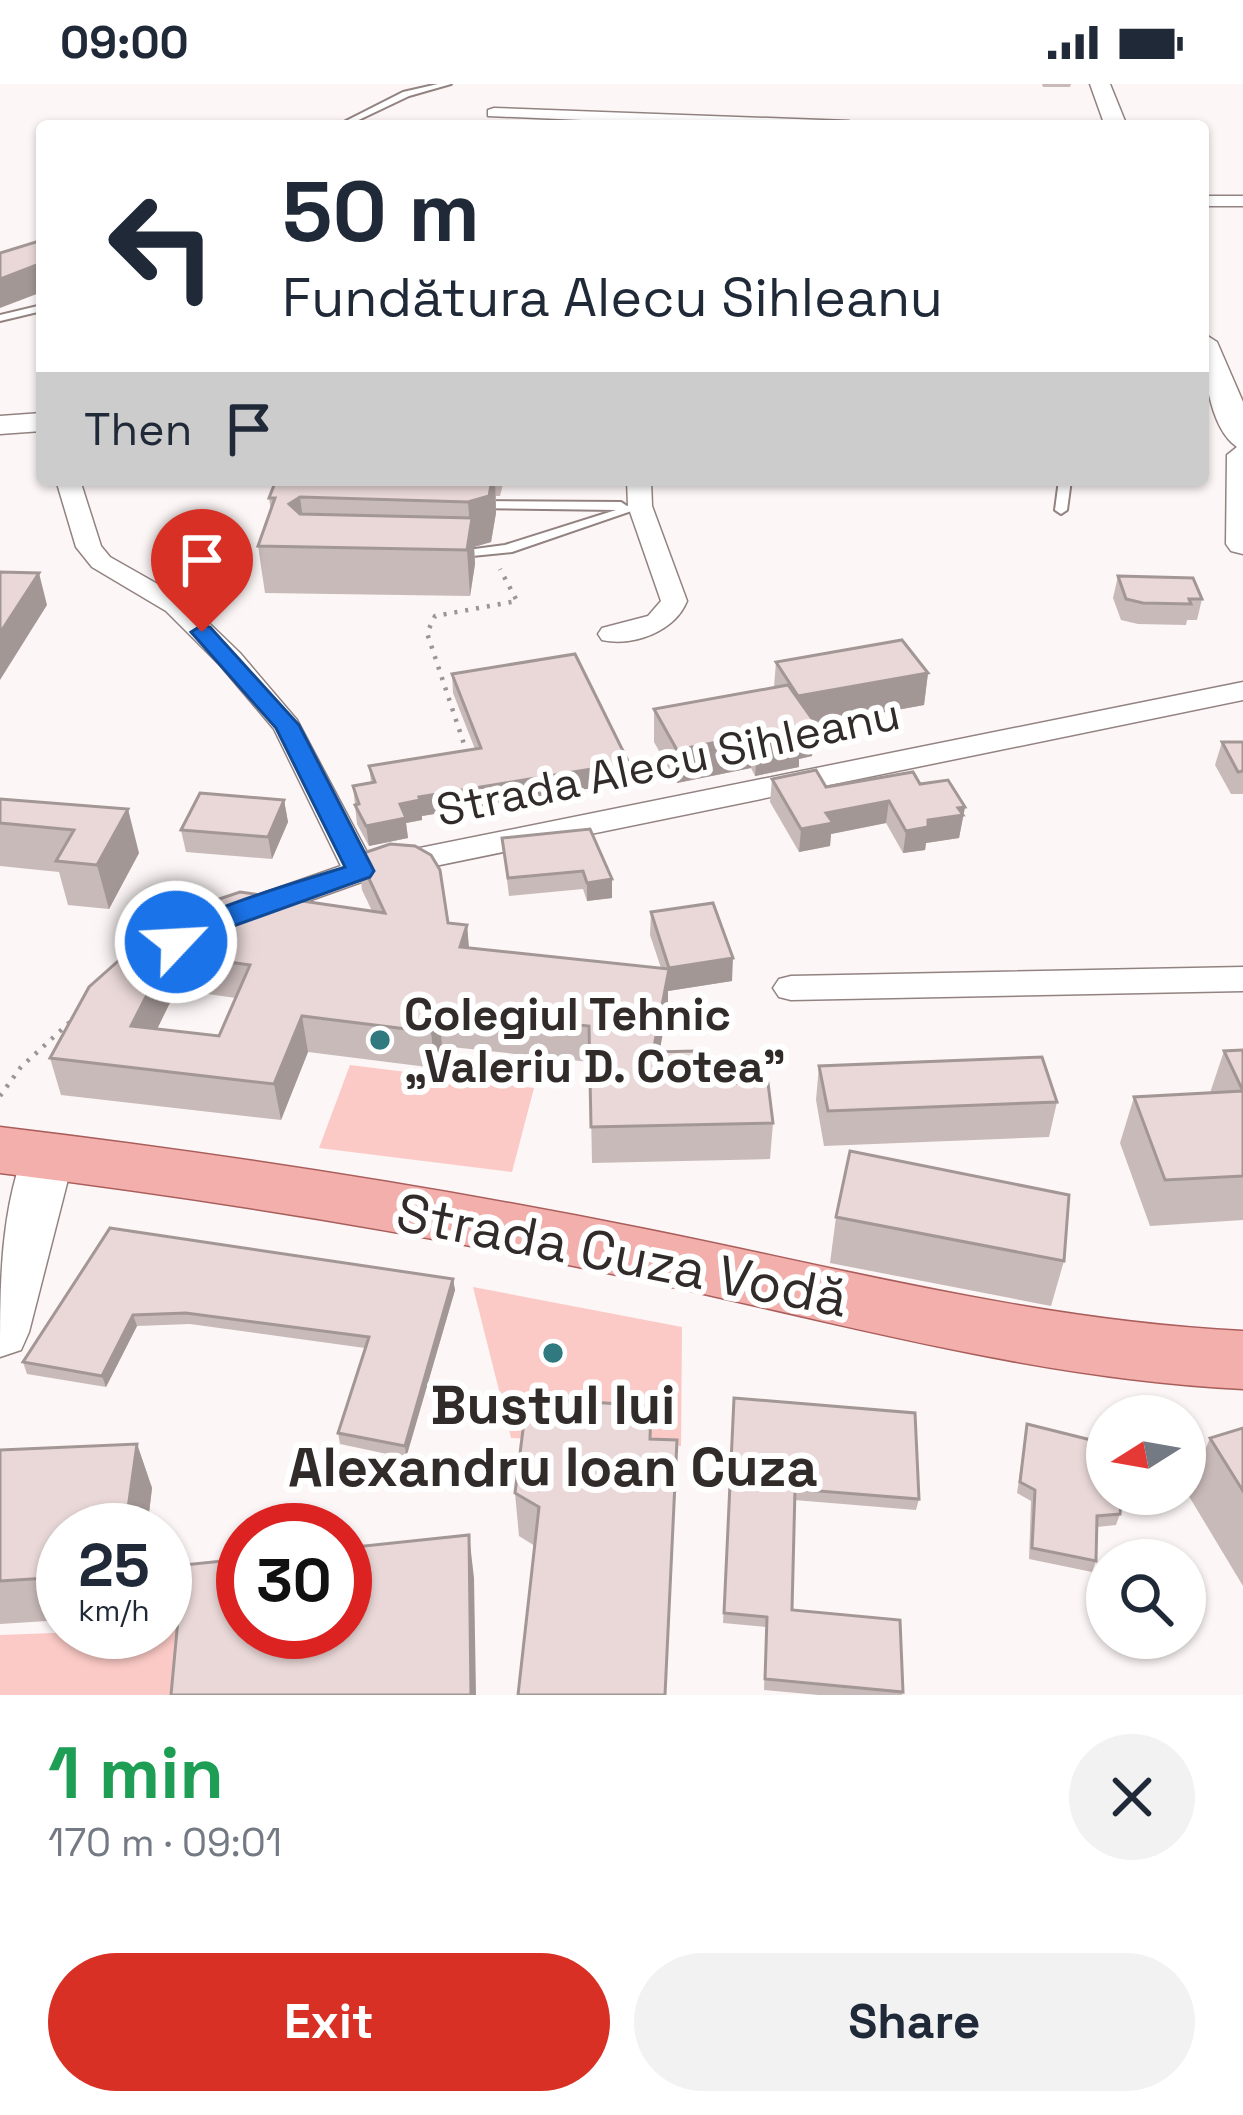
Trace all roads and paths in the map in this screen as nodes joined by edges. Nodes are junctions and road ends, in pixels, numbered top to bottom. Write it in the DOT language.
graph roads {
  1 [pos="447,84"];
  2 [pos="1100,84"];
  3 [pos="494,112"];
  4 [pos="352,120"];
  5 [pos="697,120"];
  6 [pos="1114,120"];
  7 [pos="1209,201"];
  8 [pos="1243,201"];
  9 [pos="36,309"];
  10 [pos="0,318"];
  11 [pos="1209,357"];
  12 [pos="36,422"];
  13 [pos="0,425"];
  14 [pos="1243,442"];
  15 [pos="1209,444"];
  16 [pos="1243,455"];
  17 [pos="70,486"];
  18 [pos="1064,486"];
  19 [pos="640,493"];
  20 [pos="454,505"];
  21 [pos="1061,510"];
  22 [pos="1243,544"];
  23 [pos="492,552"];
  24 [pos="449,555"];
  25 [pos="613,634"];
  26 [pos="1243,691"];
  27 [pos="468,756"];
  28 [pos="360,871"];
  29 [pos="1243,979"];
  30 [pos="791,988"];
  31 [pos="75,1018"];
  32 [pos="0,1096"];
  33 [pos="23,1153"];
  34 [pos="0,1332"];
  35 [pos="1243,1360"];
  1 -- 4 [label="lane"];
  2 -- 6 [label="main road"];
  3 -- 5 [label="street"];
  7 -- 8 [label="street"];
  9 -- 10 [label="lane"];
  11 -- 14 [label="main road"];
  12 -- 13 [label="main road"];
  14 -- 15 [label="main road"];
  16 -- 22 [label="main road"];
  17 -- 28 [label="street"];
  18 -- 21 [label="lane"];
  19 -- 20 [label="lane"];
  19 -- 23 [label="lane"];
  19 -- 25 [label="street"];
  23 -- 24 [label="lane"];
  23 -- 27 [label="path"];
  26 -- 28 [label="street, Strada Alecu Sihleanu"];
  28 -- 31 [label="street, Strada Alecu Sihleanu"];
  29 -- 30 [label="street"];
  31 -- 32 [label="path"];
  33 -- 34 [label="main road"];
  33 -- 35 [label="main road, Strada Cuza Vodă"];
}
